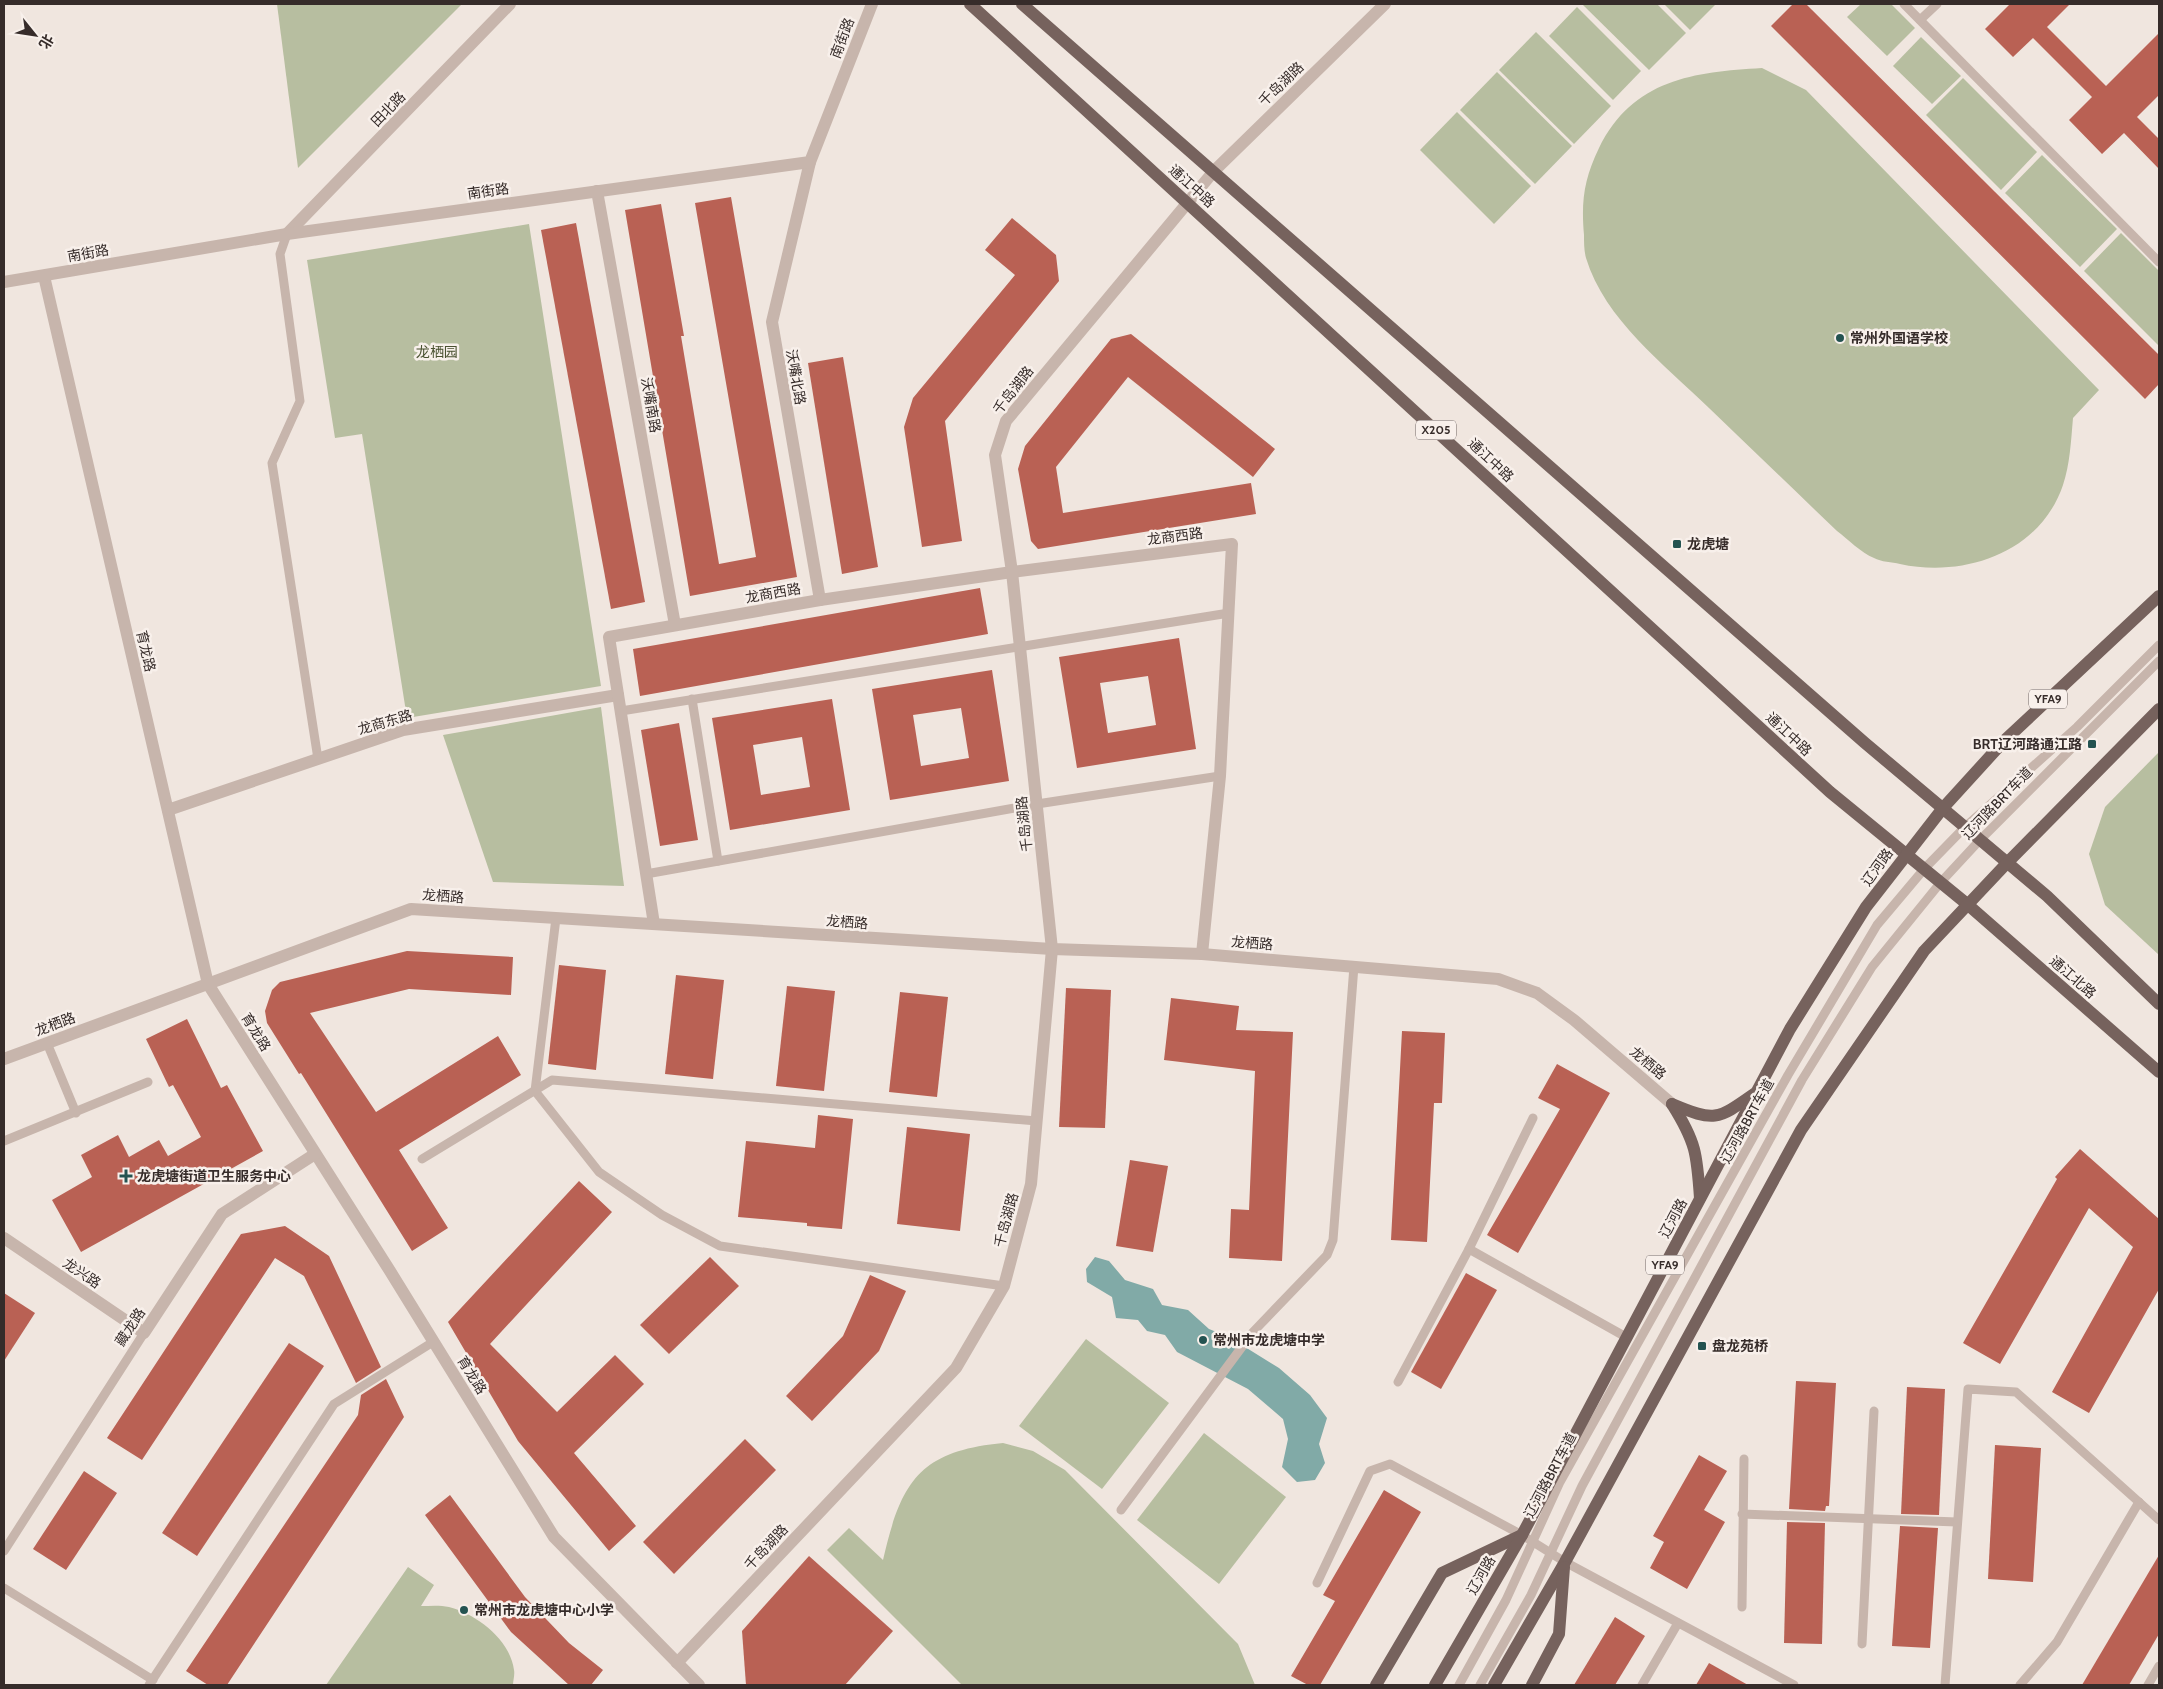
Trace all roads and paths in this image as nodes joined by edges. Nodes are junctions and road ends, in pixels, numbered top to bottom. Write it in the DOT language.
graph roads {
  1 [pos="510,4"];
  2 [pos="872,4"];
  3 [pos="970,4"];
  4 [pos="1022,4"];
  5 [pos="1385,4"];
  6 [pos="1904,4"];
  7 [pos="1937,4"];
  8 [pos="1920,20"];
  9 [pos="810,162"];
  10 [pos="1214,171"];
  11 [pos="597,191"];
  12 [pos="1187,201"];
  13 [pos="287,234"];
  14 [pos="2159,262"];
  15 [pos="44,276"];
  16 [pos="4,282"];
  17 [pos="1012,572"];
  18 [pos="2159,596"];
  19 [pos="820,600"];
  20 [pos="1228,613"];
  21 [pos="676,625"];
  22 [pos="1020,645"];
  23 [pos="2159,645"];
  24 [pos="2159,661"];
  25 [pos="618,694"];
  26 [pos="692,699"];
  27 [pos="2159,709"];
  28 [pos="621,711"];
  29 [pos="318,759"];
  30 [pos="1220,776"];
  31 [pos="1037,804"];
  32 [pos="1943,808"];
  33 [pos="168,810"];
  34 [pos="1965,827"];
  35 [pos="1979,841"];
  36 [pos="1906,852"];
  37 [pos="718,861"];
  38 [pos="2007,863"];
  39 [pos="1925,868"];
  40 [pos="646,874"];
  41 [pos="1941,882"];
  42 [pos="1967,904"];
  43 [pos="556,918"];
  44 [pos="654,924"];
  45 [pos="1052,950"];
  46 [pos="1202,954"];
  47 [pos="1354,966"];
  48 [pos="208,984"];
  49 [pos="2159,1004"];
  50 [pos="47,1043"];
  51 [pos="4,1059"];
  52 [pos="2159,1072"];
  53 [pos="148,1082"];
  54 [pos="535,1091"];
  55 [pos="1756,1093"];
  56 [pos="1672,1104"];
  57 [pos="76,1113"];
  58 [pos="1533,1118"];
  59 [pos="1037,1121"];
  60 [pos="4,1141"];
  61 [pos="315,1154"];
  62 [pos="422,1159"];
  63 [pos="1700,1198"];
  64 [pos="4,1238"];
  65 [pos="1469,1248"];
  66 [pos="1004,1286"];
  67 [pos="144,1333"];
  68 [pos="1626,1337"];
  69 [pos="433,1342"];
  70 [pos="1398,1382"];
  71 [pos="1874,1412"];
  72 [pos="1744,1459"];
  73 [pos="2139,1502"];
  74 [pos="1121,1510"];
  75 [pos="1742,1514"];
  76 [pos="1868,1519"];
  77 [pos="2159,1520"];
  78 [pos="1957,1522"];
  79 [pos="1527,1538"];
  80 [pos="4,1551"];
  81 [pos="1550,1553"];
  82 [pos="1565,1562"];
  83 [pos="1317,1583"];
  84 [pos="4,1588"];
  85 [pos="1742,1607"];
  86 [pos="1678,1623"];
  87 [pos="1862,1644"];
  88 [pos="676,1663"];
  89 [pos="2159,1666"];
  90 [pos="151,1683"];
  91 [pos="699,1685"];
  92 [pos="1376,1685"];
  93 [pos="1435,1685"];
  94 [pos="1459,1685"];
  95 [pos="1480,1685"];
  96 [pos="1494,1685"];
  97 [pos="1532,1685"];
  98 [pos="1642,1685"];
  99 [pos="1794,1685"];
  100 [pos="1945,1685"];
  101 [pos="2020,1685"];
  102 [pos="2148,1685"];
  1 -- 13 [label="street, 田北路"];
  2 -- 9 [label="street, 南街路"];
  3 -- 12 [label="main road, 通江中路 / X205"];
  4 -- 10 [label="main road, 通江中路"];
  5 -- 10 [label="street, 千岛湖路"];
  6 -- 8 [label="lane"];
  7 -- 8 [label="lane"];
  8 -- 14 [label="lane"];
  9 -- 11 [label="street, 南街路"];
  9 -- 19 [label="street, 沃嘴北路"];
  10 -- 12 [label="street, 千岛湖路"];
  10 -- 32 [label="main road, 通江中路"];
  11 -- 13 [label="street, 南街路"];
  11 -- 21 [label="street, 沃嘴南路"];
  12 -- 17 [label="street, 千岛湖路"];
  12 -- 36 [label="main road, 通江中路 / X205"];
  13 -- 15 [label="street, 南街路"];
  13 -- 29 [label="lane"];
  15 -- 16 [label="street, 南街路"];
  15 -- 33 [label="street, 育龙路"];
  17 -- 19 [label="street, 龙商西路"];
  17 -- 20 [label="street, 龙商西路"];
  17 -- 22 [label="street, 千岛湖路"];
  18 -- 32 [label="main road, YFA9"];
  19 -- 21 [label="street, 龙商西路"];
  20 -- 22 [label="lane"];
  20 -- 30 [label="street"];
  21 -- 25 [label="street, 龙商西路"];
  22 -- 26 [label="lane"];
  22 -- 31 [label="street, 千岛湖路"];
  23 -- 34 [label="lane, 辽河路BRT车道"];
  24 -- 35 [label="lane, 辽河路BRT车道"];
  25 -- 28 [label="street, 龙商西路"];
  25 -- 29 [label="street, 龙商东路"];
  26 -- 28 [label="lane"];
  26 -- 37 [label="lane"];
  27 -- 38 [label="main road"];
  28 -- 40 [label="street, 龙商西路"];
  29 -- 33 [label="street, 龙商东路"];
  30 -- 31 [label="lane"];
  30 -- 46 [label="street"];
  31 -- 37 [label="lane"];
  31 -- 45 [label="street, 千岛湖路"];
  32 -- 34 [label="main road, 通江中路"];
  32 -- 36 [label="main road, YFA9"];
  33 -- 48 [label="street, 育龙路"];
  34 -- 35 [label="main road, 通江中路"];
  34 -- 39 [label="lane, 辽河路BRT车道"];
  35 -- 38 [label="main road, 通江中路"];
  35 -- 41 [label="lane, 辽河路BRT车道"];
  36 -- 39 [label="main road, 通江中路"];
  36 -- 55 [label="main road, 辽河路 / YFA9"];
  37 -- 40 [label="lane"];
  38 -- 42 [label="main road"];
  38 -- 49 [label="main road"];
  39 -- 41 [label="main road, 通江中路"];
  39 -- 79 [label="lane, 辽河路BRT车道"];
  40 -- 44 [label="street, 龙商西路"];
  41 -- 42 [label="main road, 通江北路"];
  41 -- 81 [label="lane, 辽河路BRT车道"];
  42 -- 52 [label="main road, 通江北路"];
  42 -- 82 [label="main road"];
  43 -- 44 [label="street, 龙栖路"];
  43 -- 48 [label="street, 龙栖路"];
  43 -- 54 [label="lane"];
  44 -- 45 [label="street, 龙栖路"];
  45 -- 46 [label="street, 龙栖路"];
  45 -- 59 [label="street, 千岛湖路"];
  46 -- 47 [label="street, 龙栖路"];
  47 -- 56 [label="street, 龙栖路"];
  47 -- 74 [label="lane"];
  48 -- 50 [label="street, 龙栖路"];
  48 -- 61 [label="street, 育龙路"];
  50 -- 51 [label="street, 龙栖路"];
  50 -- 57 [label="lane"];
  53 -- 57 [label="lane"];
  54 -- 59 [label="lane"];
  54 -- 62 [label="lane"];
  54 -- 66 [label="lane"];
  55 -- 56 [label="main road"];
  55 -- 63 [label="main road, 辽河路 / YFA9"];
  56 -- 63 [label="main road"];
  57 -- 60 [label="lane"];
  58 -- 65 [label="lane"];
  59 -- 66 [label="street, 千岛湖路"];
  61 -- 67 [label="street, 藏龙路"];
  61 -- 69 [label="street, 育龙路"];
  63 -- 68 [label="main road, 辽河路 / YFA9"];
  64 -- 67 [label="street, 龙兴路"];
  65 -- 68 [label="lane"];
  65 -- 70 [label="lane"];
  66 -- 88 [label="street, 千岛湖路"];
  67 -- 80 [label="lane, 藏龙路"];
  68 -- 79 [label="main road, 辽河路 / YFA9"];
  69 -- 88 [label="street, 育龙路"];
  69 -- 90 [label="lane"];
  71 -- 76 [label="lane"];
  72 -- 75 [label="lane"];
  73 -- 77 [label="lane"];
  73 -- 78 [label="lane"];
  73 -- 101 [label="lane"];
  75 -- 76 [label="lane"];
  75 -- 85 [label="lane"];
  76 -- 78 [label="lane"];
  76 -- 87 [label="lane"];
  78 -- 100 [label="lane"];
  79 -- 81 [label="lane"];
  79 -- 83 [label="lane"];
  79 -- 92 [label="main road"];
  79 -- 93 [label="main road, 辽河路 / YFA9"];
  79 -- 94 [label="lane, 辽河路BRT车道"];
  81 -- 82 [label="lane"];
  81 -- 95 [label="lane, 辽河路BRT车道"];
  82 -- 86 [label="lane"];
  82 -- 96 [label="main road"];
  82 -- 97 [label="main road"];
  84 -- 90 [label="lane"];
  86 -- 98 [label="lane"];
  86 -- 99 [label="lane"];
  88 -- 91 [label="street, 育龙路"];
  89 -- 102 [label="lane"];
}
